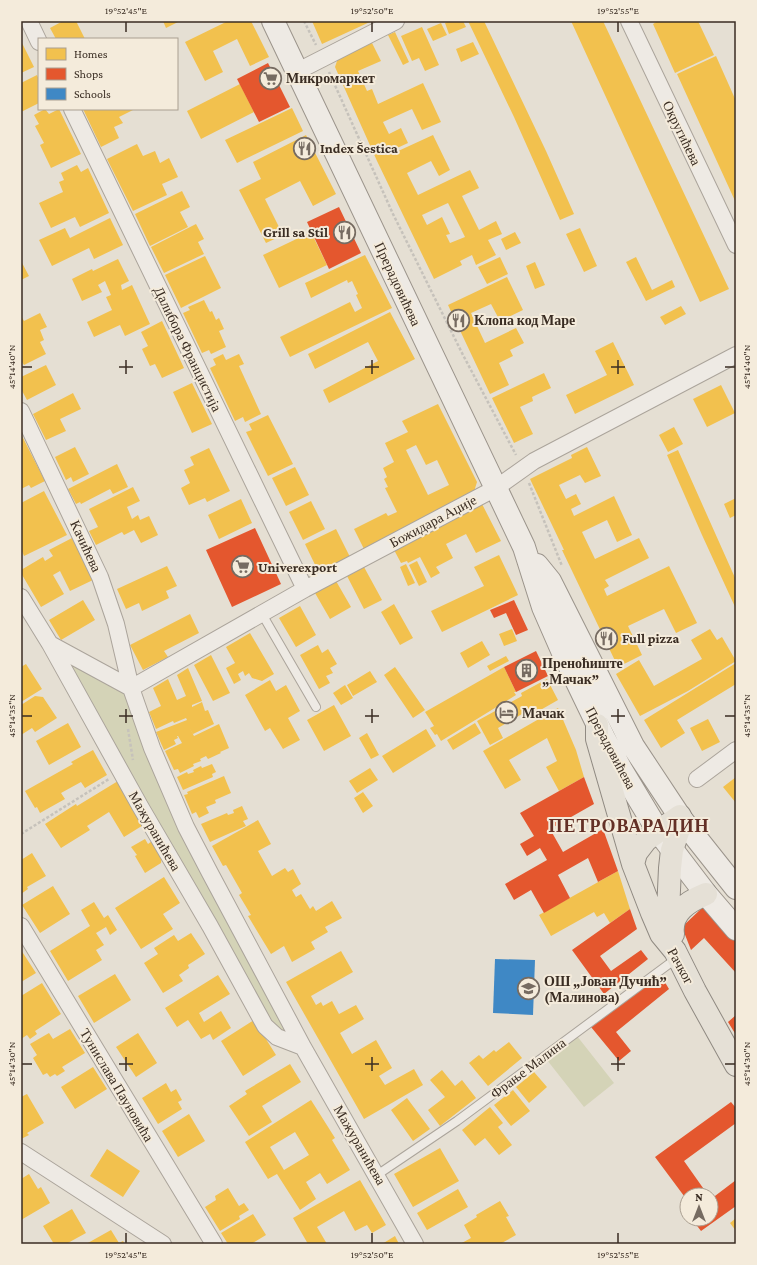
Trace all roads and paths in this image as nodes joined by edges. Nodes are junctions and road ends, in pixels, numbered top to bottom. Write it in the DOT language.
graph roads {
  1 [pos="29,21"];
  2 [pos="273,21"];
  3 [pos="304,21"];
  4 [pos="396,21"];
  5 [pos="629,21"];
  6 [pos="38,40"];
  7 [pos="323,59"];
  8 [pos="298,71"];
  9 [pos="72,110"];
  10 [pos="736,245"];
  11 [pos="736,356"];
  12 [pos="21,411"];
  13 [pos="523,469"];
  14 [pos="496,488"];
  15 [pos="524,547"];
  16 [pos="565,572"];
  17 [pos="305,589"];
  18 [pos="21,597"];
  19 [pos="262,614"];
  20 [pos="50,644"];
  21 [pos="130,688"];
  22 [pos="316,707"];
  23 [pos="127,723"];
  24 [pos="597,725"];
  25 [pos="736,750"];
  26 [pos="127,766"];
  27 [pos="697,779"];
  28 [pos="681,818"];
  29 [pos="658,831"];
  30 [pos="21,834"];
  31 [pos="672,850"];
  32 [pos="633,864"];
  33 [pos="736,888"];
  34 [pos="706,894"];
  35 [pos="21,926"];
  36 [pos="736,929"];
  37 [pos="675,946"];
  38 [pos="304,1047"];
  39 [pos="736,1065"];
  40 [pos="21,1152"];
  41 [pos="377,1175"];
  42 [pos="163,1244"];
  43 [pos="214,1244"];
  44 [pos="415,1244"];
  1 -- 6 [label="street"];
  2 -- 8 [label="main road, Прерадовићева"];
  3 -- 7 [label="path"];
  4 -- 7 [label="street"];
  5 -- 10 [label="street, Округићева"];
  7 -- 8 [label="street"];
  7 -- 13 [label="path"];
  8 -- 14 [label="main road, Прерадовићева"];
  9 -- 17 [label="street, Далибора Францистија"];
  11 -- 13 [label="street, Божидара Аџије"];
  12 -- 21 [label="street, Качићева"];
  13 -- 14 [label="street, Божидара Аџије"];
  13 -- 16 [label="path"];
  14 -- 15 [label="main road, Прерадовићева"];
  14 -- 17 [label="street, Божидара Аџије"];
  15 -- 24 [label="main road, Прерадовићева"];
  15 -- 28 [label="main road, Прерадовићева"];
  17 -- 19 [label="street, Божидара Аџије"];
  18 -- 20 [label="street, Мажуранићева"];
  19 -- 21 [label="street, Божидара Аџије"];
  19 -- 22 [label="lane"];
  20 -- 21 [label="street"];
  20 -- 26 [label="street, Мажуранићева"];
  21 -- 38 [label="street, Мажуранићева"];
  23 -- 26 [label="path"];
  24 -- 29 [label="main road, Прерадовићева"];
  24 -- 32 [label="main road, Рачког"];
  25 -- 27 [label="street"];
  26 -- 30 [label="path"];
  26 -- 38 [label="street, Мажуранићева"];
  28 -- 29 [label="main road"];
  28 -- 31 [label="main road, Рачког"];
  28 -- 33 [label="main road, Прерадовићева"];
  29 -- 31 [label="main road, Прерадовићева"];
  29 -- 32 [label="main road"];
  31 -- 34 [label="main road, Прерадовићева"];
  31 -- 37 [label="main road, Рачког"];
  32 -- 37 [label="main road, Рачког"];
  34 -- 36 [label="main road, Прерадовићева"];
  34 -- 37 [label="main road"];
  35 -- 43 [label="street, Тунислава Пауновића"];
  37 -- 39 [label="main road, Рачког"];
  37 -- 41 [label="lane, Фрање Малина"];
  38 -- 41 [label="street, Мажуранићева"];
  40 -- 42 [label="street"];
  41 -- 44 [label="street, Мажуранићева"];
}
